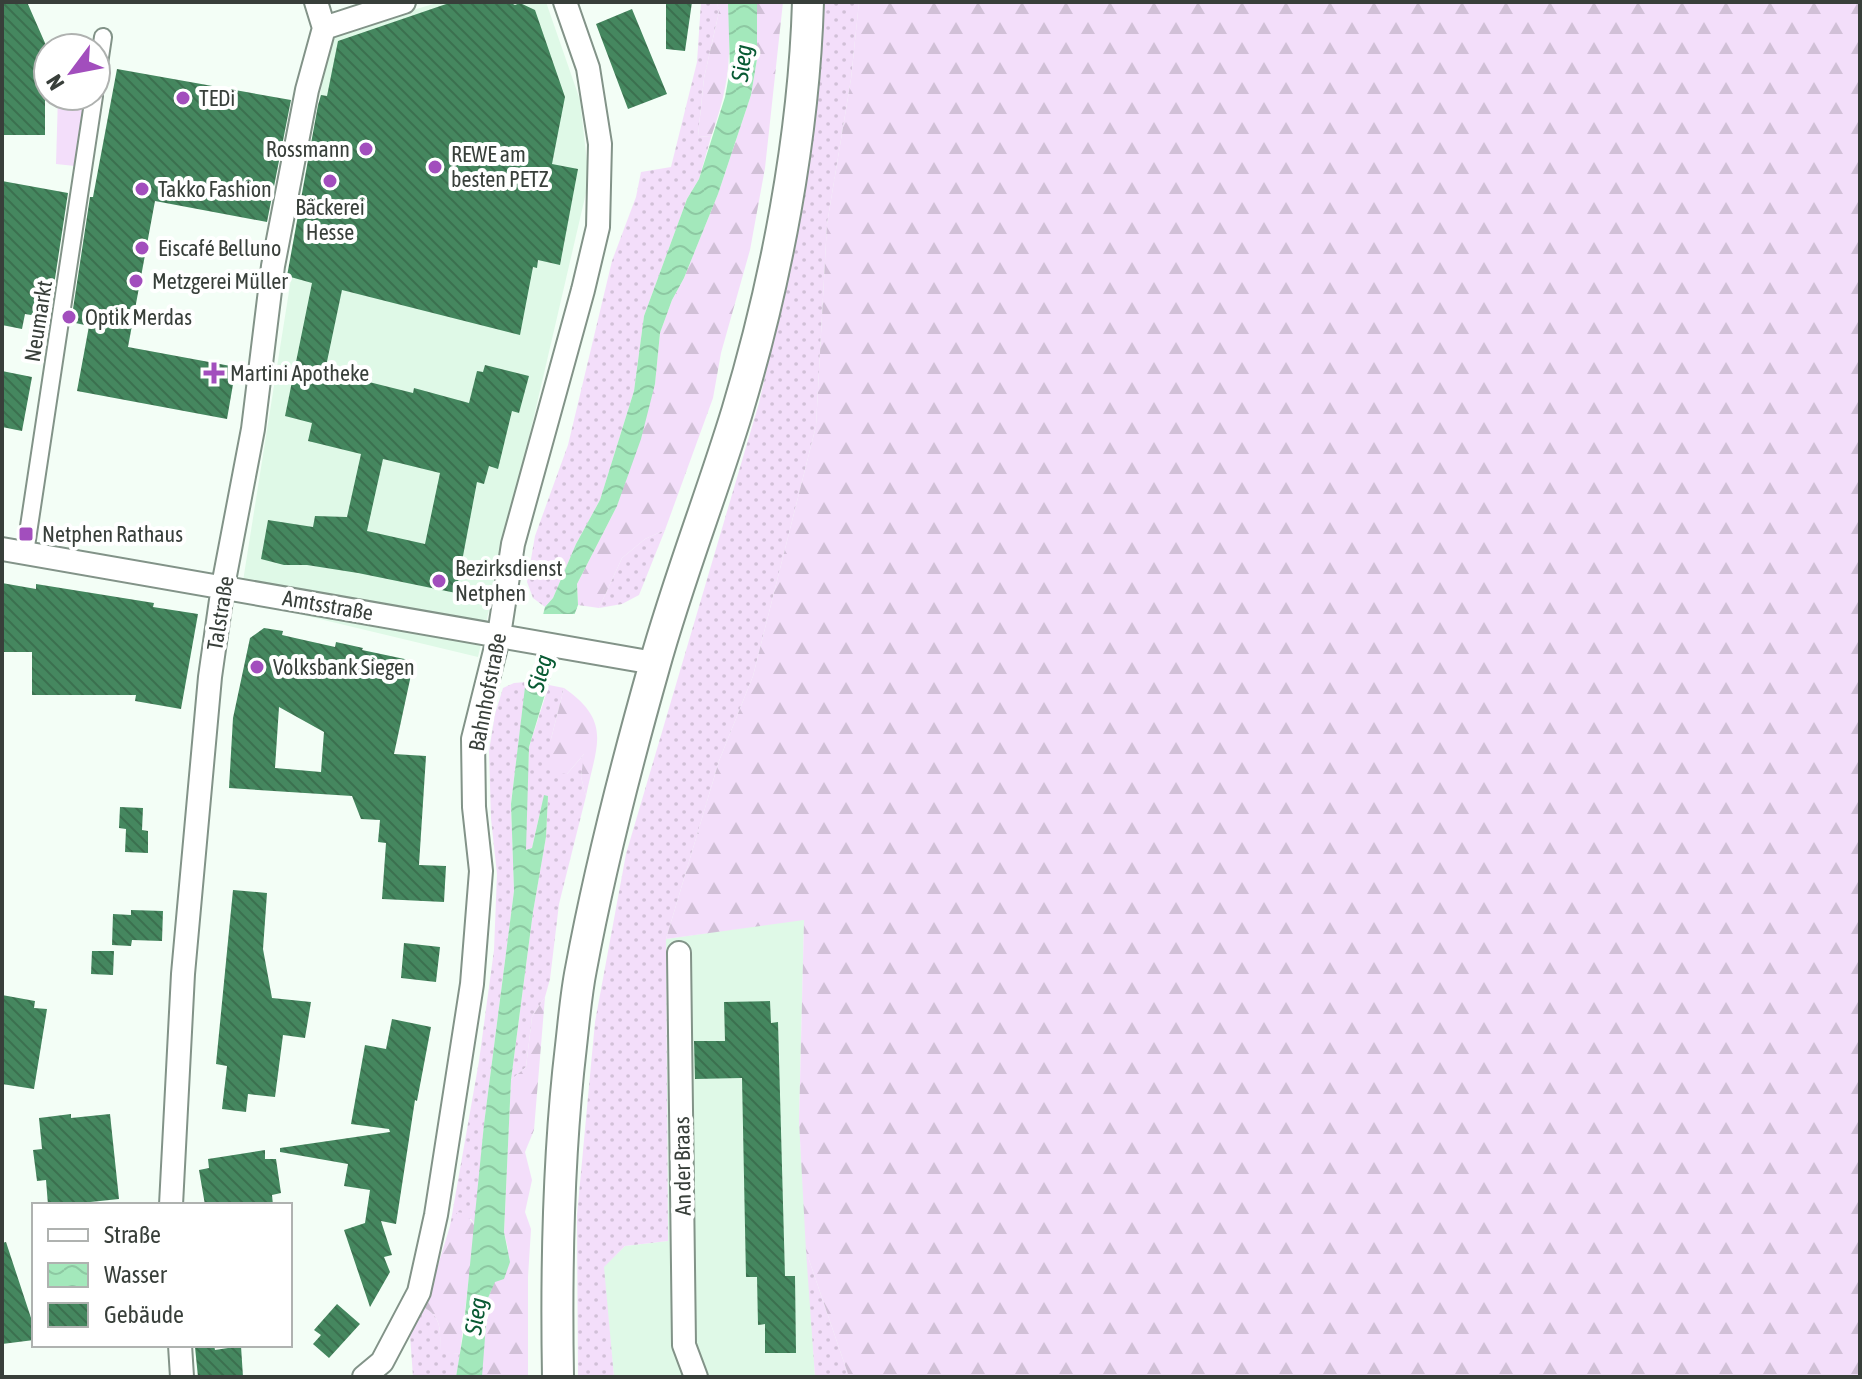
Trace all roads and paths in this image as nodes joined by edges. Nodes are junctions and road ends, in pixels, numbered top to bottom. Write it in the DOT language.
graph roads {
  1 [pos="316,2"];
  2 [pos="404,2"];
  3 [pos="565,2"];
  4 [pos="808,2"];
  5 [pos="324,28"];
  6 [pos="92,112"];
  7 [pos="2,549"];
  8 [pos="25,553"];
  9 [pos="223,586"];
  10 [pos="508,637"];
  11 [pos="654,663"];
  12 [pos="679,953"];
  13 [pos="171,1203"];
  14 [pos="180,1347"];
  15 [pos="182,1377"];
  16 [pos="364,1377"];
  17 [pos="558,1377"];
  18 [pos="696,1377"];
  1 -- 5 [label="street"];
  2 -- 5 [label="street"];
  3 -- 10 [label="street, Bahnhofstraße"];
  4 -- 11 [label="main road"];
  5 -- 9 [label="street, Talstraße"];
  6 -- 8 [label="street, Neumarkt"];
  7 -- 8 [label="street, Amtsstraße"];
  8 -- 9 [label="street, Amtsstraße"];
  9 -- 10 [label="street, Amtsstraße"];
  9 -- 13 [label="street, Talstraße"];
  10 -- 11 [label="street, Amtsstraße"];
  10 -- 16 [label="street, Bahnhofstraße"];
  11 -- 17 [label="main road"];
  12 -- 18 [label="street, An der Braas"];
  14 -- 15 [label="street"];
}
